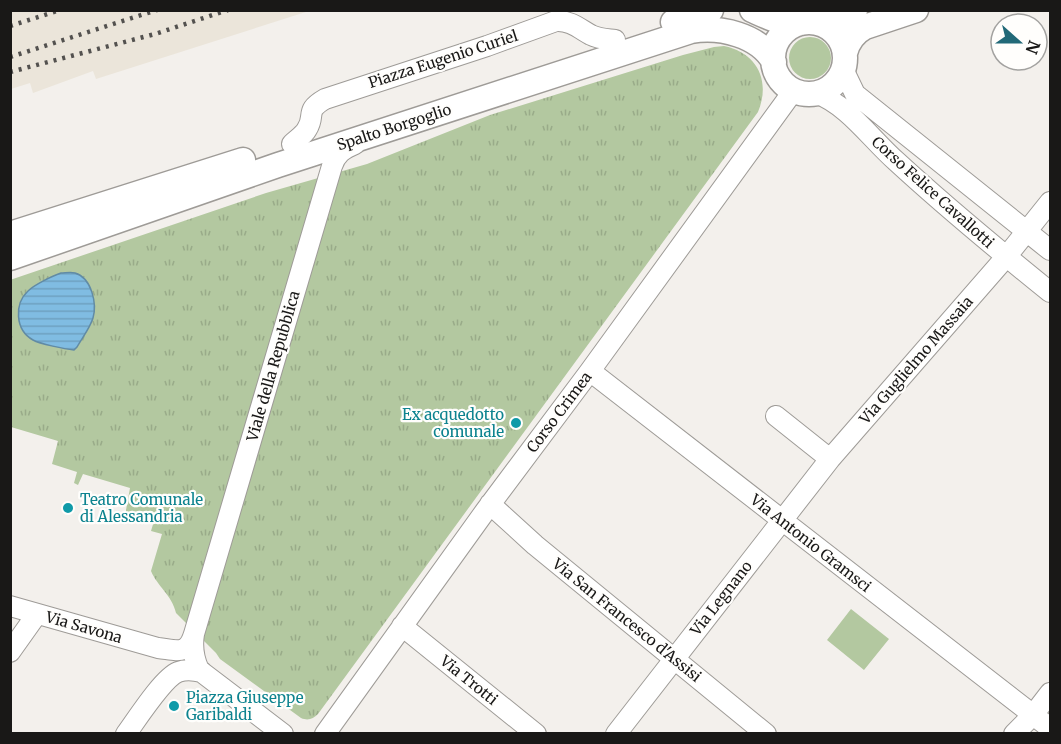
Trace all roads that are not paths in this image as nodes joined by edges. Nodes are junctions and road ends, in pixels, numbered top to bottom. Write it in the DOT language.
graph roads {
  1 [pos="711,10"];
  2 [pos="752,10"];
  3 [pos="855,10"];
  4 [pos="916,10"];
  5 [pos="809,22"];
  6 [pos="596,38"];
  7 [pos="844,61"];
  8 [pos="774,62"];
  9 [pos="576,68"];
  10 [pos="805,92"];
  11 [pos="390,128"];
  12 [pos="292,144"];
  13 [pos="1050,202"];
  14 [pos="1027,232"];
  15 [pos="10,234"];
  16 [pos="1050,250"];
  17 [pos="1006,257"];
  18 [pos="10,258"];
  19 [pos="1050,292"];
  20 [pos="590,371"];
  21 [pos="776,416"];
  22 [pos="830,459"];
  23 [pos="490,504"];
  24 [pos="782,519"];
  25 [pos="10,606"];
  26 [pos="37,614"];
  27 [pos="402,626"];
  28 [pos="194,634"];
  29 [pos="158,648"];
  30 [pos="10,652"];
  31 [pos="674,657"];
  32 [pos="202,672"];
  33 [pos="1050,693"];
  34 [pos="156,694"];
  35 [pos="1033,715"];
  36 [pos="1050,728"];
  37 [pos="326,733"];
  38 [pos="126,734"];
  39 [pos="283,734"];
  40 [pos="536,734"];
  41 [pos="615,734"];
  42 [pos="766,734"];
  43 [pos="1014,734"];
  1 -- 6 [label="main road, Spalto Borgoglio"];
  2 -- 5 [label="main road"];
  3 -- 5 [label="main road"];
  4 -- 7 [label="main road"];
  5 -- 7 [label="main road"];
  5 -- 8 [label="main road"];
  6 -- 9 [label="street"];
  6 -- 12 [label="main road, Spalto Borgoglio"];
  6 -- 12 [label="street, Piazza Eugenio Curiel"];
  7 -- 10 [label="main road"];
  7 -- 14 [label="street, Corso Felice Cavallotti"];
  8 -- 9 [label="main road, Spalto Borgoglio"];
  8 -- 10 [label="main road"];
  9 -- 11 [label="main road, Spalto Borgoglio"];
  10 -- 17 [label="street, Corso Felice Cavallotti"];
  10 -- 20 [label="street, Corso Crimea"];
  11 -- 18 [label="main road, Spalto Borgoglio"];
  11 -- 28 [label="street, Viale della Repubblica"];
  12 -- 15 [label="main road, Spalto Borgoglio"];
  13 -- 14 [label="street, Via Guglielmo Massaia"];
  14 -- 16 [label="street, Corso Felice Cavallotti"];
  14 -- 17 [label="street, Via Guglielmo Massaia"];
  17 -- 19 [label="street, Corso Felice Cavallotti"];
  17 -- 22 [label="street, Via Guglielmo Massaia"];
  20 -- 23 [label="street, Corso Crimea"];
  20 -- 24 [label="street, Via Antonio Gramsci"];
  21 -- 22 [label="street"];
  22 -- 24 [label="street, Via Guglielmo Massaia"];
  23 -- 27 [label="street, Corso Crimea"];
  23 -- 31 [label="street, Via San Francesco d'Assisi"];
  24 -- 31 [label="street, Via Legnano"];
  24 -- 35 [label="street, Via Antonio Gramsci"];
  25 -- 26 [label="street, Via Savona"];
  26 -- 29 [label="street, Via Savona"];
  26 -- 30 [label="street"];
  27 -- 37 [label="street, Corso Crimea"];
  27 -- 40 [label="street, Via Trotti"];
  28 -- 29 [label="street, Via Savona"];
  28 -- 32 [label="street"];
  29 -- 34 [label="street"];
  31 -- 41 [label="street, Via Legnano"];
  31 -- 42 [label="street, Via San Francesco d'Assisi"];
  32 -- 34 [label="street"];
  32 -- 39 [label="street"];
  33 -- 35 [label="street"];
  34 -- 38 [label="street"];
  35 -- 36 [label="street, Via Antonio Gramsci"];
  35 -- 43 [label="street"];
}
